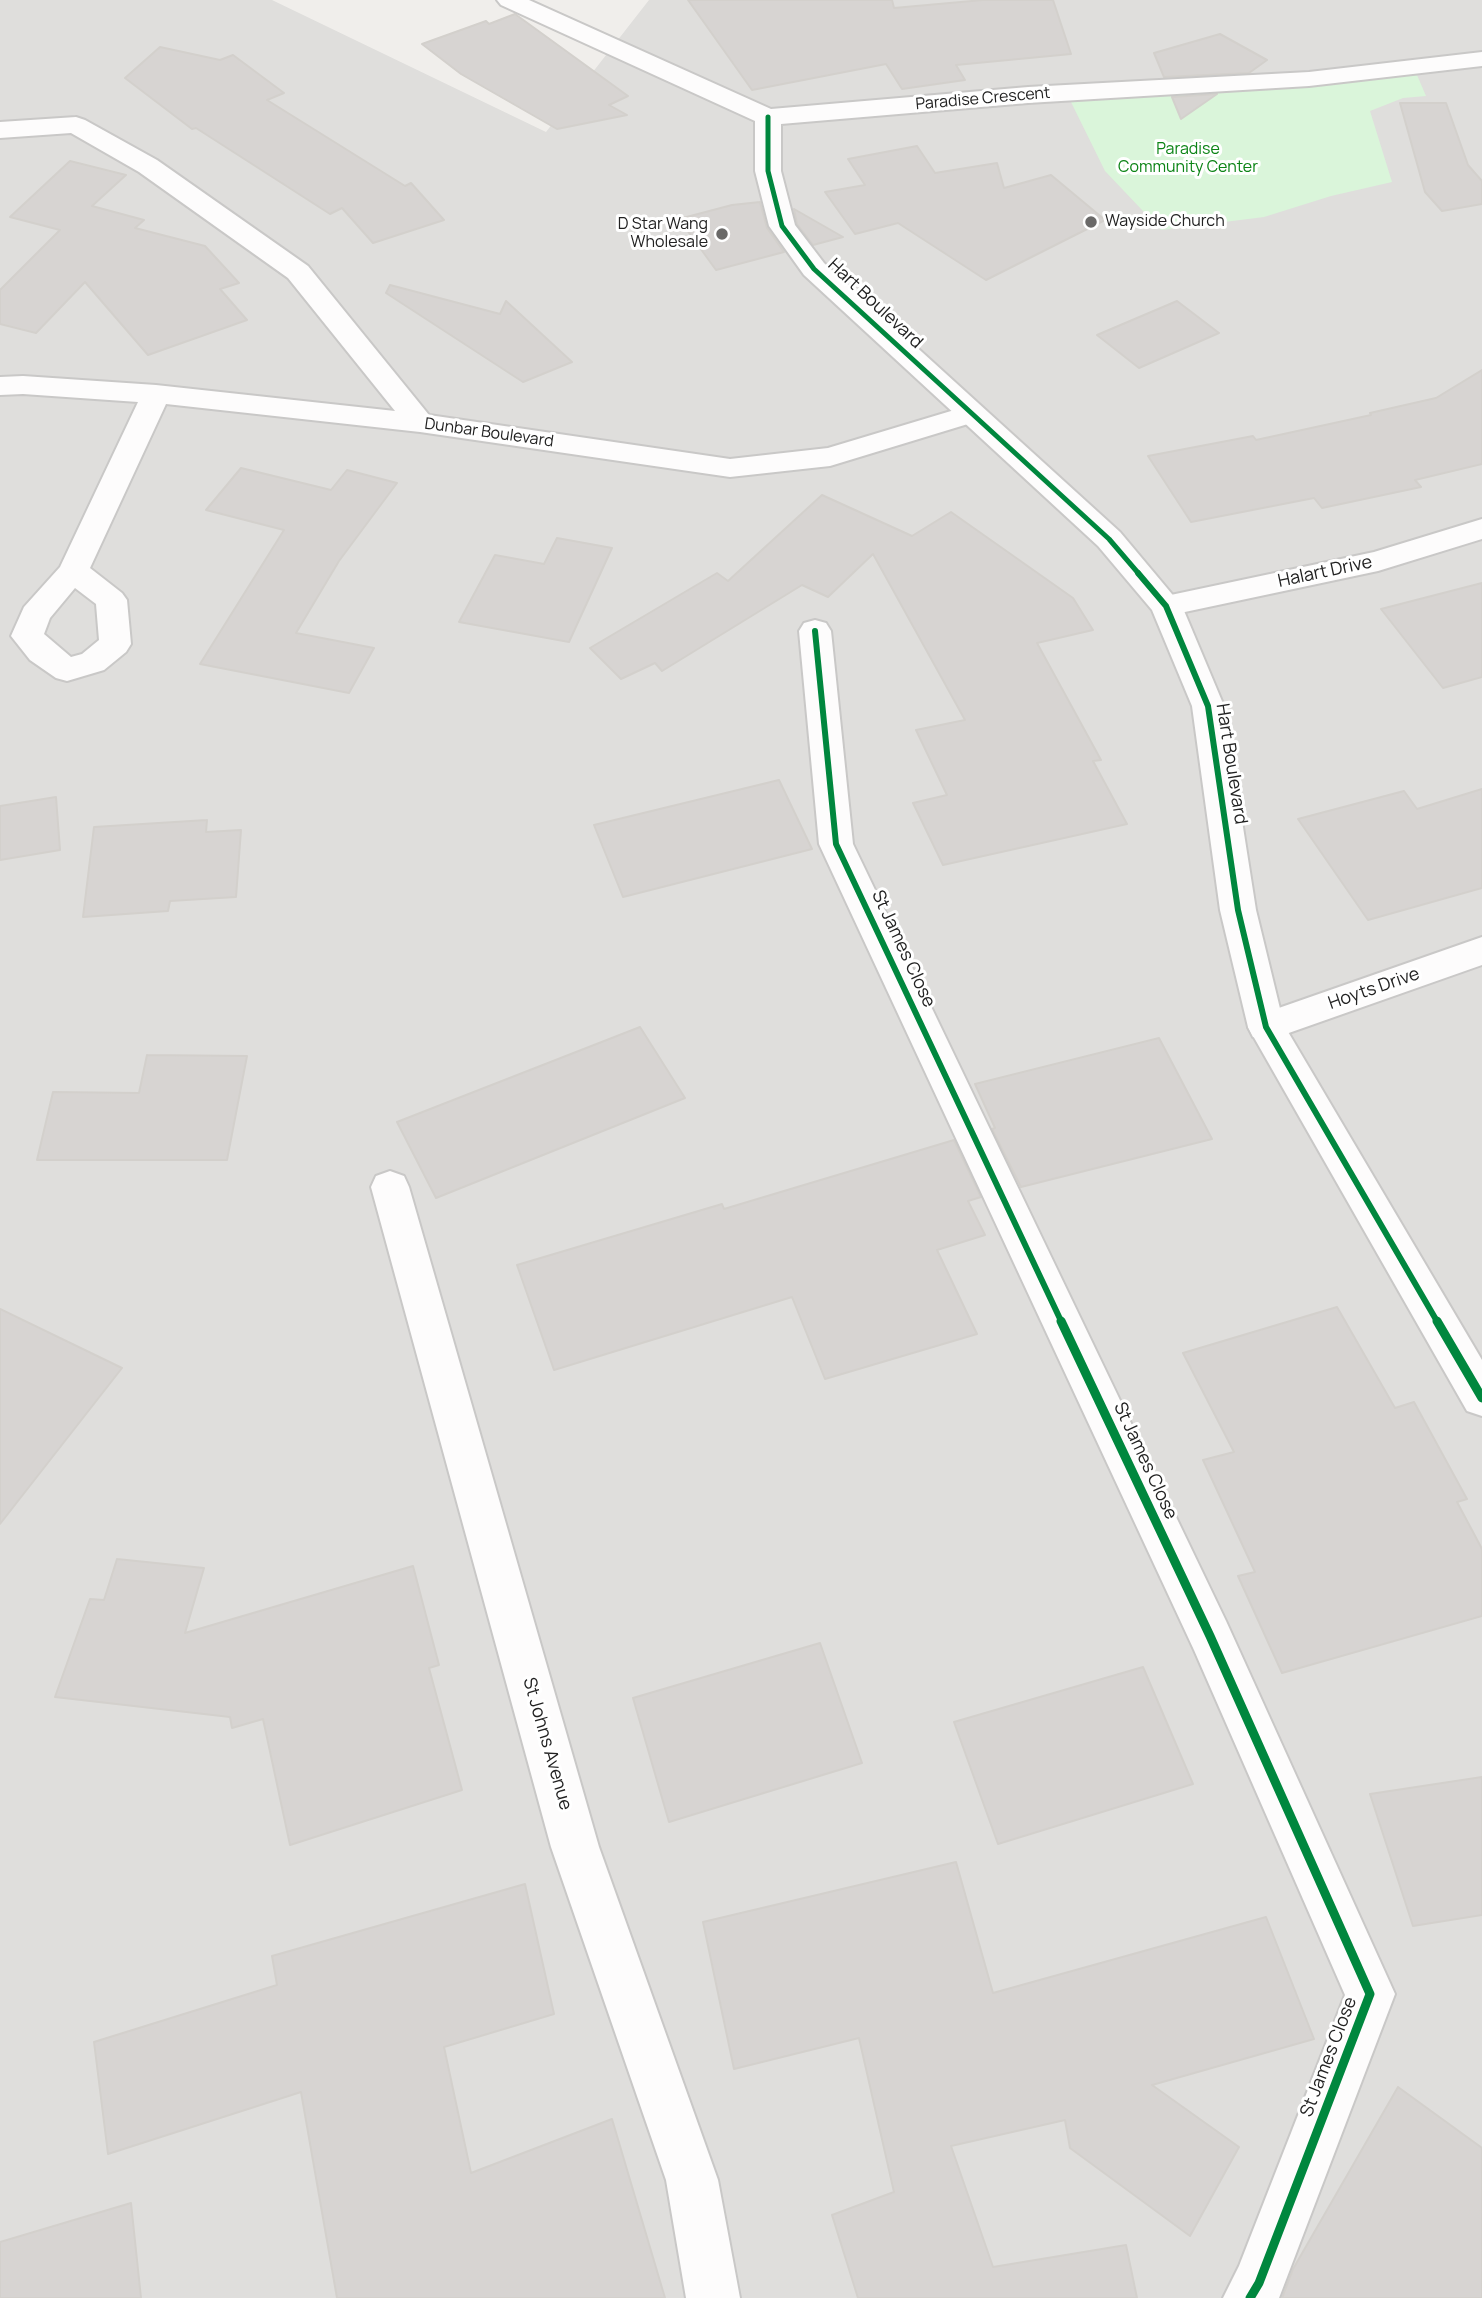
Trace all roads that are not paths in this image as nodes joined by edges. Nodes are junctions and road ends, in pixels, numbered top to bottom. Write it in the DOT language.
graph roads {
  1 [pos="509,0"];
  2 [pos="1482,59"];
  3 [pos="768,117"];
  4 [pos="0,130"];
  5 [pos="0,386"];
  6 [pos="156,394"];
  7 [pos="971,414"];
  8 [pos="420,422"];
  9 [pos="1482,529"];
  10 [pos="73,571"];
  11 [pos="1166,606"];
  12 [pos="815,631"];
  13 [pos="1482,951"];
  14 [pos="1266,1027"];
  15 [pos="390,1187"];
  16 [pos="1482,1398"];
  17 [pos="713,2298"];
  18 [pos="1250,2298"];
  1 -- 3 [label="street, Paradise Crescent"];
  2 -- 3 [label="street, Paradise Crescent"];
  3 -- 7 [label="street, Hart Boulevard"];
  4 -- 8 [label="street"];
  5 -- 6 [label="street, Dunbar Boulevard"];
  6 -- 8 [label="street, Dunbar Boulevard"];
  6 -- 10 [label="street"];
  7 -- 8 [label="street, Dunbar Boulevard"];
  7 -- 11 [label="street, Hart Boulevard"];
  9 -- 11 [label="street, Halart Drive"];
  11 -- 14 [label="street, Hart Boulevard"];
  12 -- 18 [label="street, St James Close"];
  13 -- 14 [label="street, Hoyts Drive"];
  14 -- 16 [label="street, Hart Boulevard"];
  15 -- 17 [label="street, St Johns Avenue"];
}
